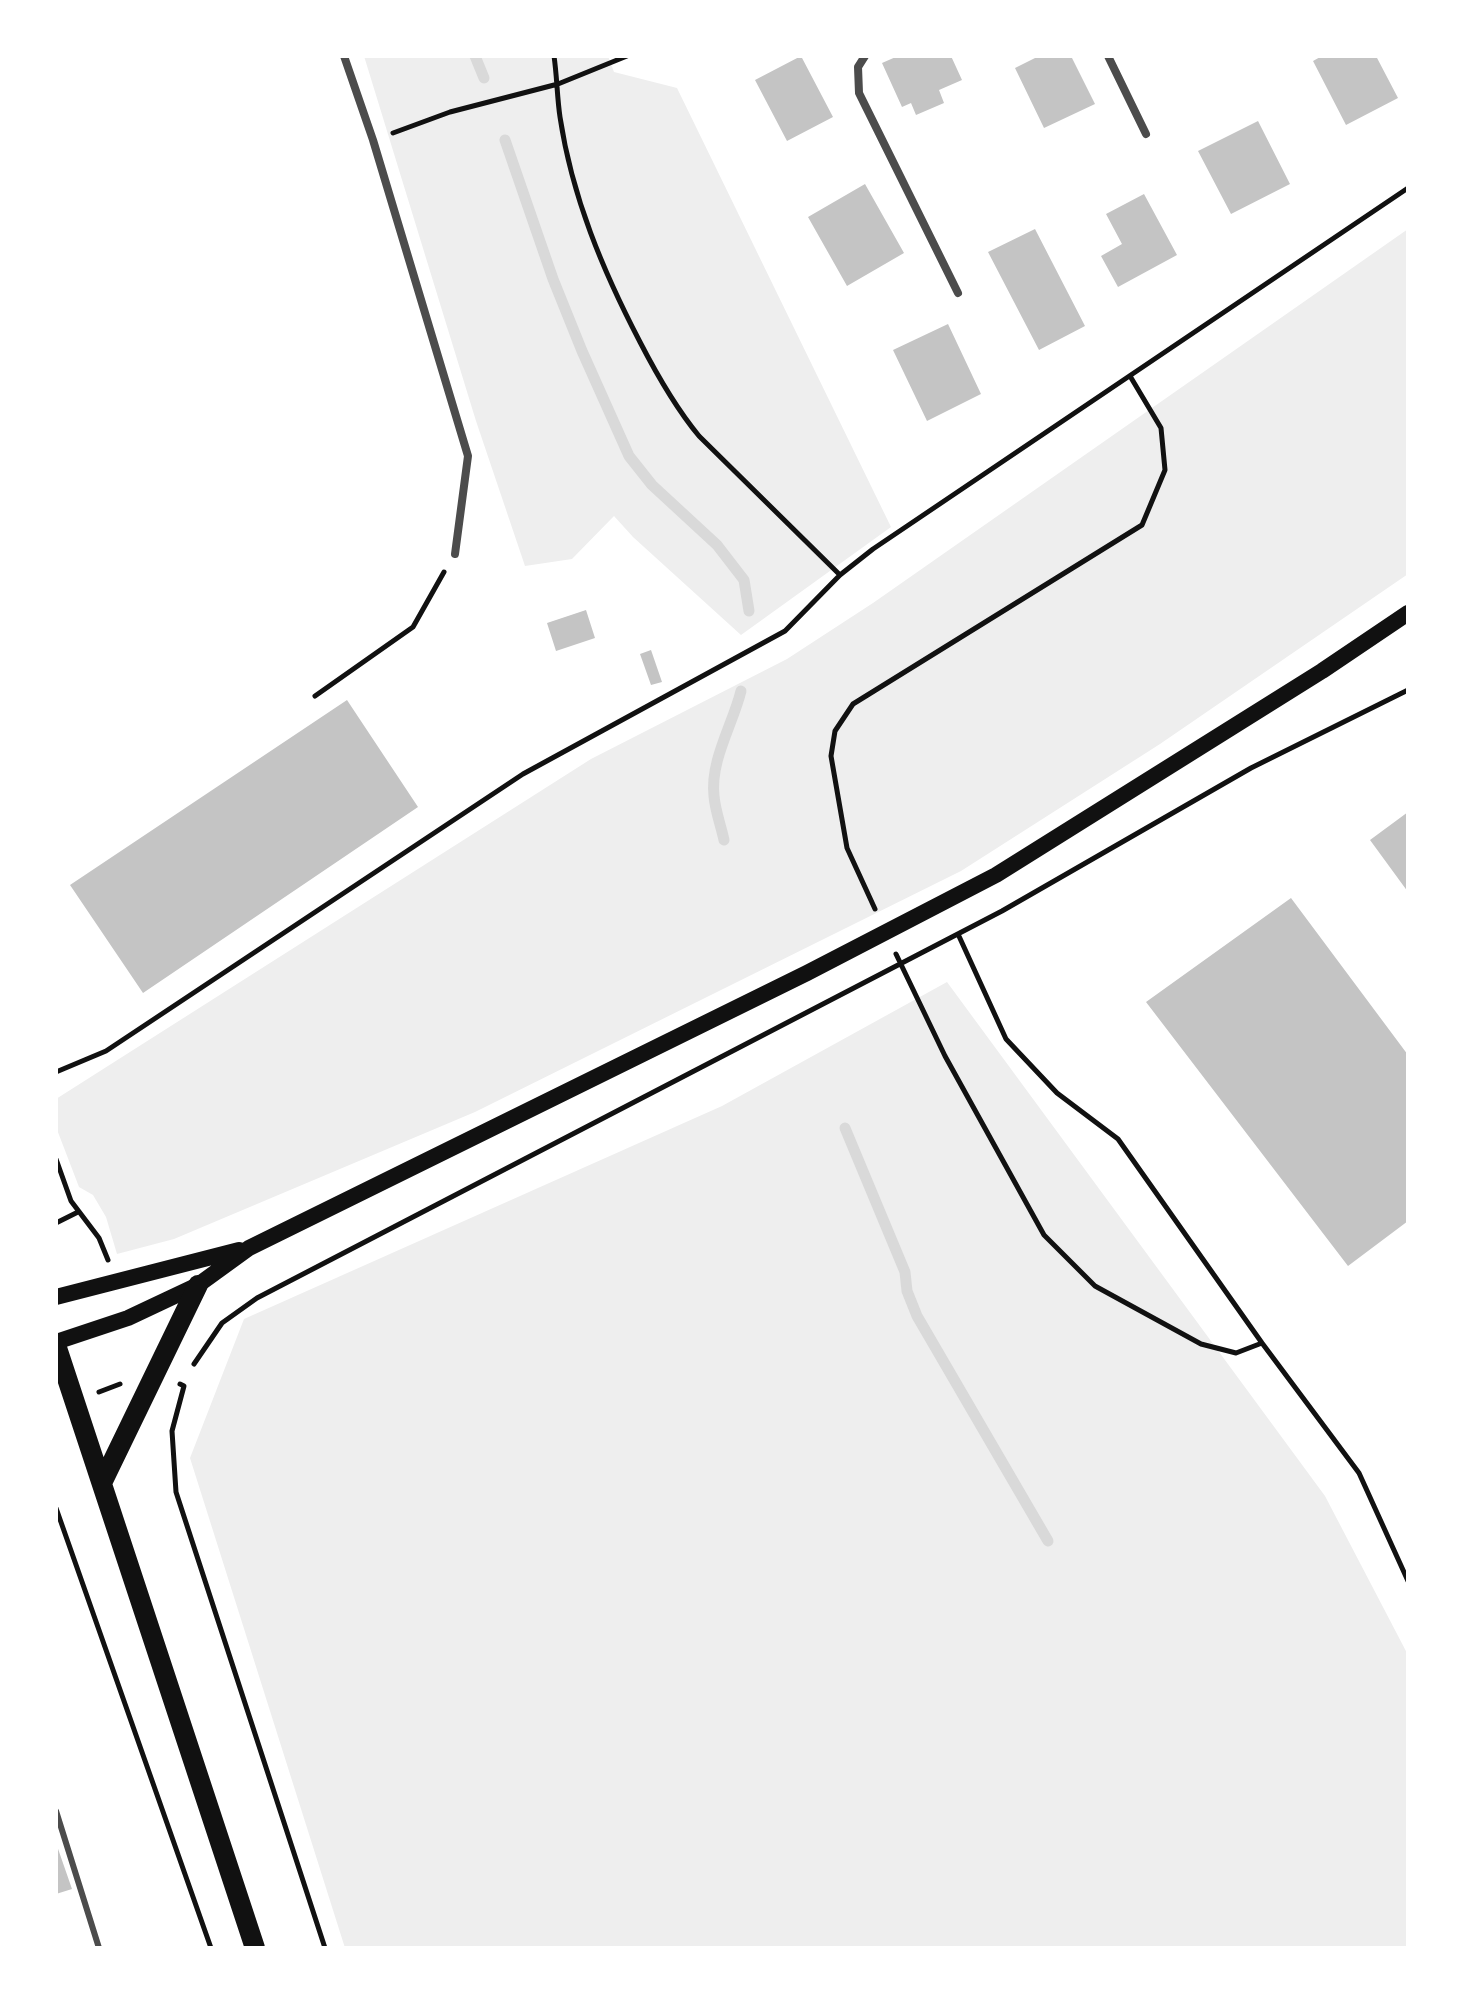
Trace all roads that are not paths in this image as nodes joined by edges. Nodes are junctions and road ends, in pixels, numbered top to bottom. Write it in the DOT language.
graph roads {
  1 [pos="344,56"];
  2 [pos="865,56"];
  3 [pos="1108,56"];
  4 [pos="1146,134"];
  5 [pos="958,293"];
  6 [pos="455,554"];
  7 [pos="1408,613"];
  8 [pos="249,1248"];
  9 [pos="198,1285"];
  10 [pos="56,1297"];
  11 [pos="56,1343"];
  12 [pos="103,1481"];
  13 [pos="56,1811"];
  14 [pos="99,1948"];
  15 [pos="255,1948"];
  1 -- 6 [label="street"];
  2 -- 5 [label="street"];
  3 -- 4 [label="street"];
  7 -- 8 [label="main road"];
  8 -- 9 [label="main road"];
  8 -- 10 [label="main road"];
  9 -- 11 [label="main road"];
  9 -- 12 [label="main road"];
  11 -- 12 [label="main road"];
  12 -- 15 [label="main road"];
  13 -- 14 [label="lane"];
}
